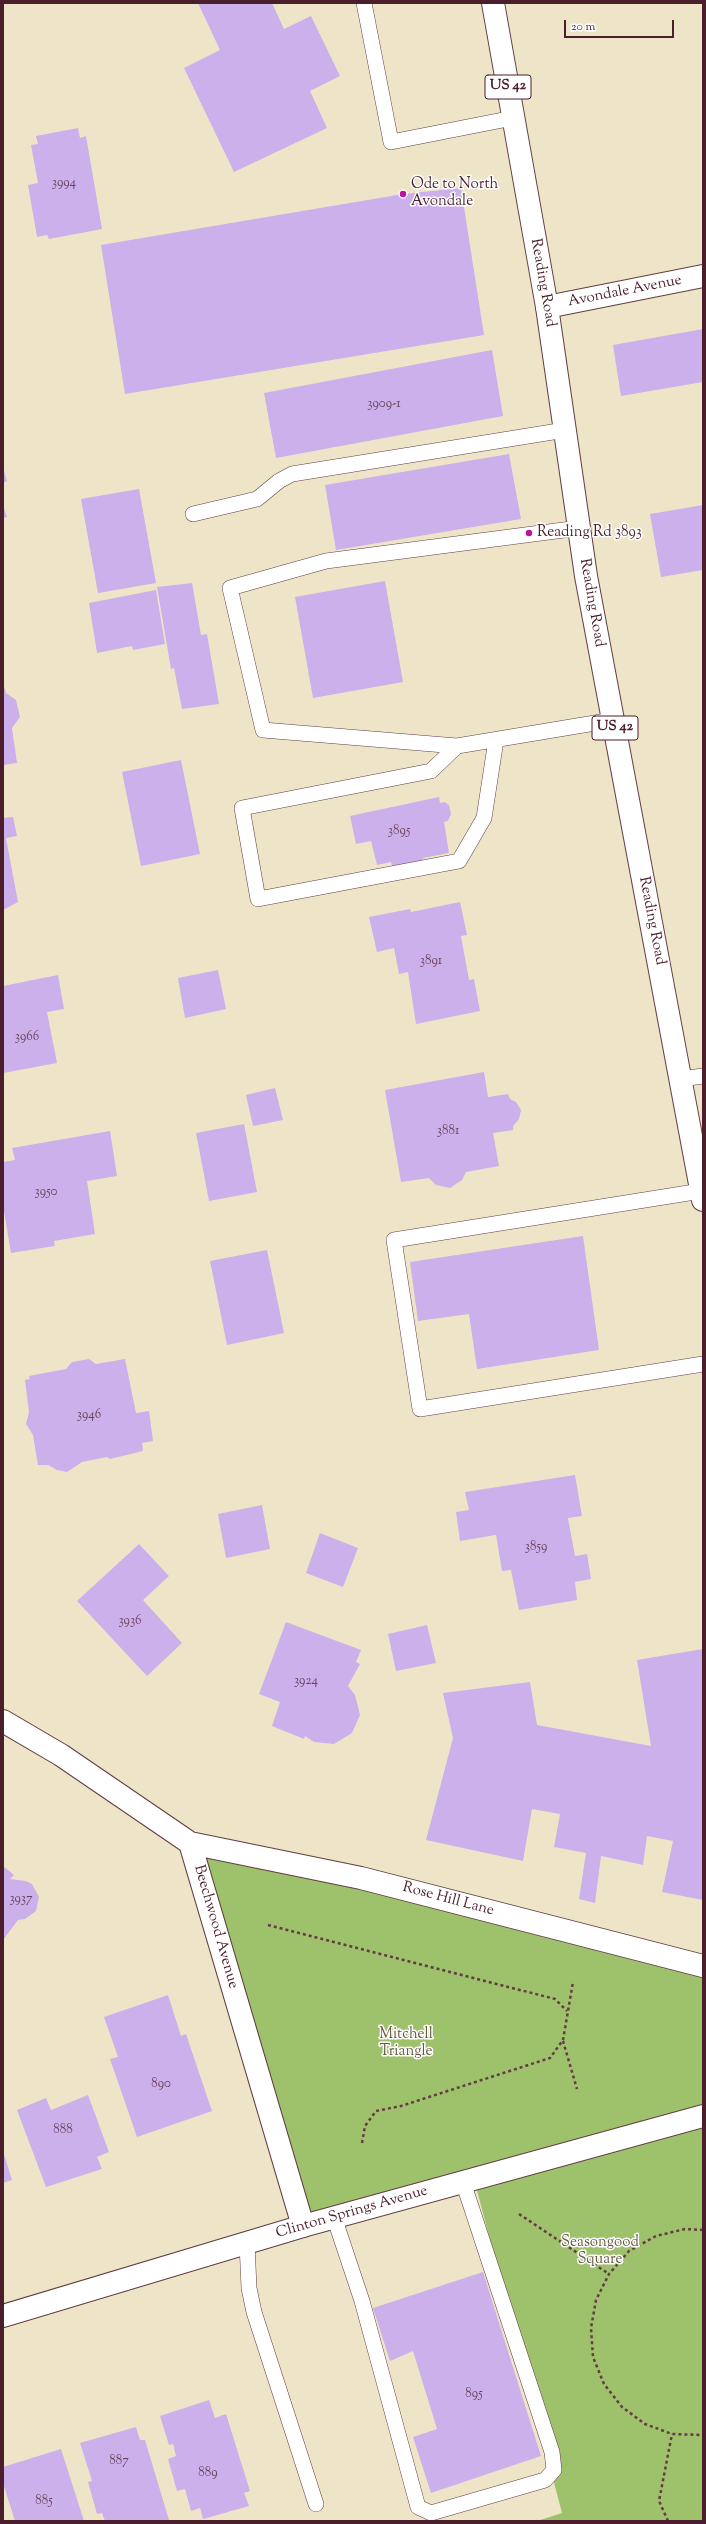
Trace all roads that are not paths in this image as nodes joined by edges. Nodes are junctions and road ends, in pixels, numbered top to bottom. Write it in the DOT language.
graph roads {
  1 [pos="364,3"];
  2 [pos="493,3"];
  3 [pos="513,118"];
  4 [pos="703,276"];
  5 [pos="547,307"];
  6 [pos="565,430"];
  7 [pos="193,514"];
  8 [pos="579,528"];
  9 [pos="613,720"];
  10 [pos="496,740"];
  11 [pos="457,746"];
  12 [pos="703,1076"];
  13 [pos="681,1079"];
  14 [pos="702,1196"];
  15 [pos="703,1364"];
  16 [pos="3,1721"];
  17 [pos="190,1843"];
  18 [pos="703,1966"];
  19 [pos="703,2116"];
  20 [pos="463,2182"];
  21 [pos="334,2217"];
  22 [pos="303,2226"];
  23 [pos="247,2243"];
  24 [pos="3,2316"];
  25 [pos="316,2504"];
  1 -- 3 [label="lane"];
  2 -- 3 [label="street, Reading Road / US 42"];
  3 -- 5 [label="street, Reading Road / US 42"];
  4 -- 5 [label="street, Avondale Avenue"];
  5 -- 6 [label="street, Reading Road / US 42"];
  6 -- 7 [label="lane"];
  6 -- 8 [label="street, Reading Road / US 42"];
  8 -- 9 [label="street, Reading Road / US 42"];
  8 -- 11 [label="lane"];
  9 -- 10 [label="lane"];
  9 -- 13 [label="street, Reading Road / US 42"];
  10 -- 11 [label="lane"];
  10 -- 11 [label="lane"];
  12 -- 13 [label="lane"];
  13 -- 14 [label="street, Reading Road / US 42"];
  14 -- 15 [label="lane"];
  16 -- 17 [label="street"];
  17 -- 18 [label="street, Rose Hill Lane"];
  17 -- 22 [label="street, Beechwood Avenue"];
  19 -- 20 [label="street, Clinton Springs Avenue"];
  20 -- 21 [label="street, Clinton Springs Avenue"];
  20 -- 21 [label="lane"];
  21 -- 22 [label="street, Clinton Springs Avenue"];
  22 -- 23 [label="street, Clinton Springs Avenue"];
  23 -- 24 [label="street, Clinton Springs Avenue"];
  23 -- 25 [label="lane"];
}
